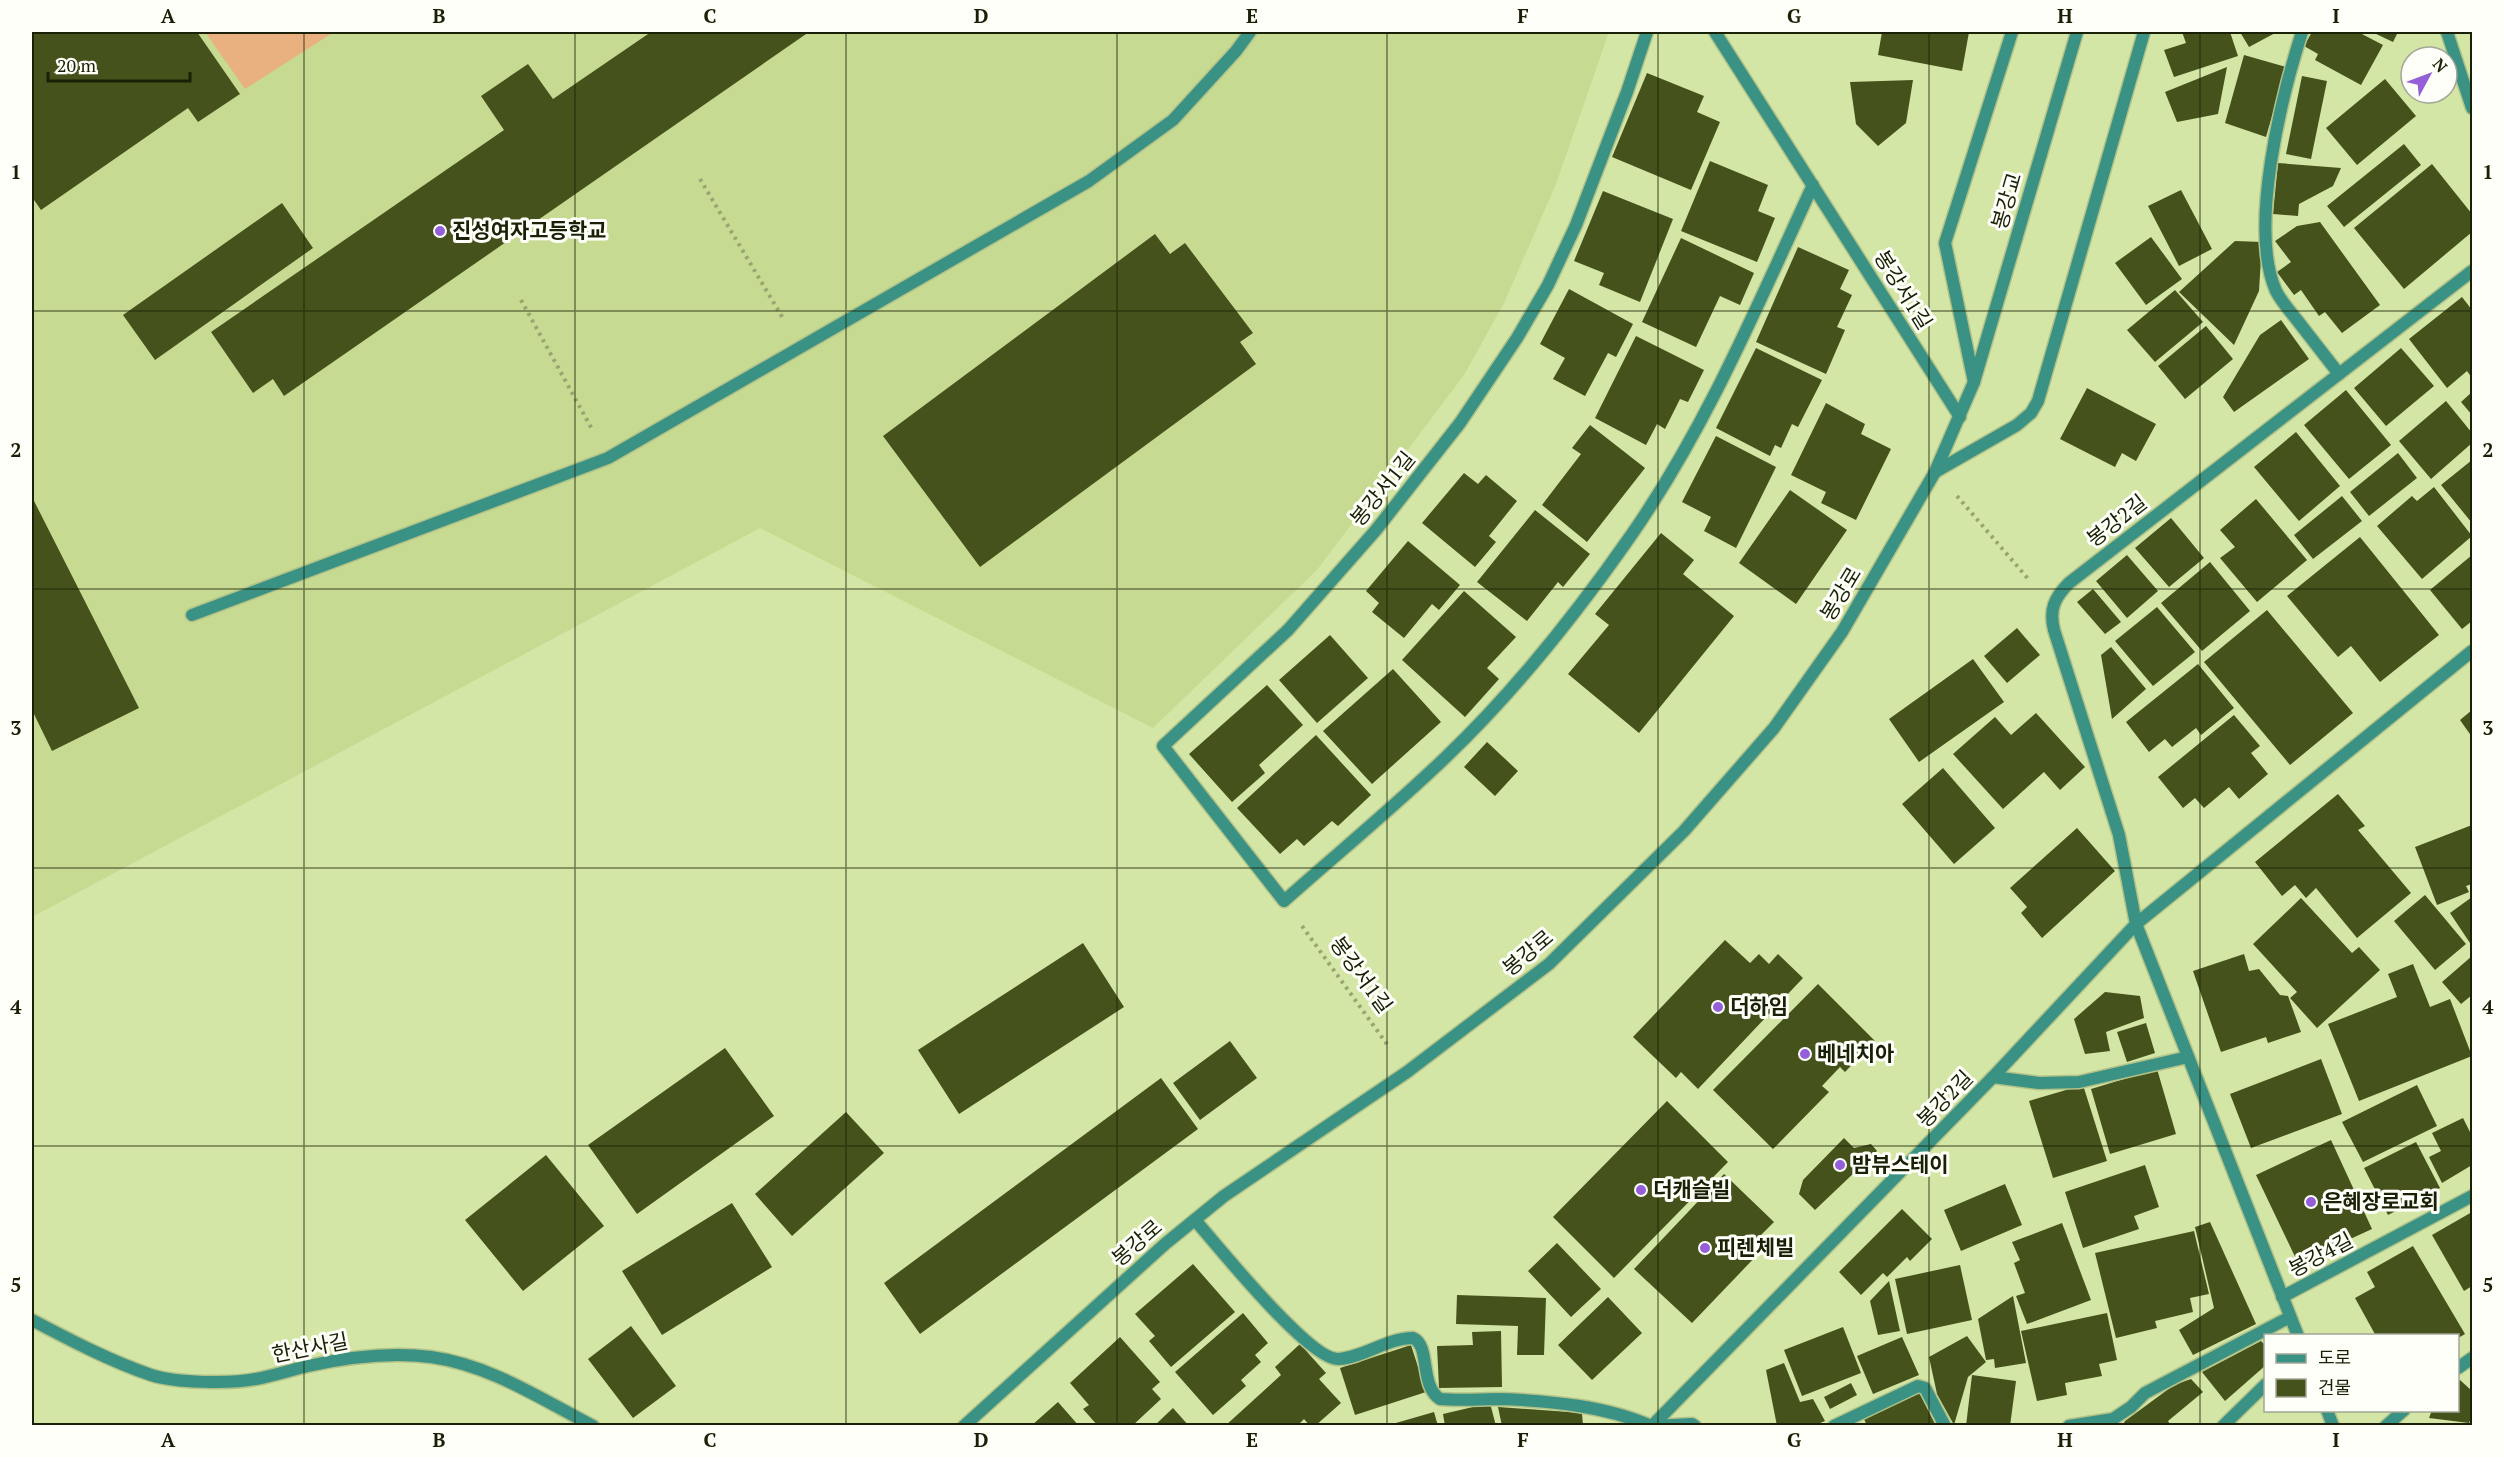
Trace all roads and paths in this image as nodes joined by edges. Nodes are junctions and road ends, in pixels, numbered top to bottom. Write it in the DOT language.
graph roads {
  1 [pos="1250,32"];
  2 [pos="1647,32"];
  3 [pos="1715,32"];
  4 [pos="2012,32"];
  5 [pos="2077,32"];
  6 [pos="2144,32"];
  7 [pos="2302,32"];
  8 [pos="2448,32"];
  9 [pos="2472,108"];
  10 [pos="700,179"];
  11 [pos="1813,185"];
  12 [pos="2472,270"];
  13 [pos="521,300"];
  14 [pos="800,348"];
  15 [pos="2339,374"];
  16 [pos="1974,382"];
  17 [pos="1960,417"];
  18 [pos="608,458"];
  19 [pos="1935,472"];
  20 [pos="2052,607"];
  21 [pos="192,615"];
  22 [pos="2472,651"];
  23 [pos="1284,902"];
  24 [pos="2136,924"];
  25 [pos="2188,1057"];
  26 [pos="1407,1072"];
  27 [pos="1993,1077"];
  28 [pos="2472,1196"];
  29 [pos="1195,1220"];
  30 [pos="2282,1297"];
  31 [pos="2290,1317"];
  32 [pos="32,1320"];
  33 [pos="2298,1334"];
  34 [pos="2472,1358"];
  35 [pos="2459,1367"];
  36 [pos="2264,1385"];
  37 [pos="2402,1412"];
  38 [pos="593,1425"];
  39 [pos="964,1425"];
  40 [pos="1652,1425"];
  41 [pos="1695,1425"];
  42 [pos="1834,1425"];
  43 [pos="1945,1425"];
  44 [pos="2069,1425"];
  45 [pos="2223,1425"];
  46 [pos="2386,1425"];
  1 -- 14 [label="street"];
  2 -- 23 [label="street, 봉강서1길"];
  3 -- 11 [label="street, 봉강서1길"];
  4 -- 16 [label="street"];
  5 -- 16 [label="street, 봉강교"];
  6 -- 19 [label="street"];
  7 -- 15 [label="street"];
  8 -- 9 [label="street"];
  10 -- 14 [label="path"];
  11 -- 17 [label="street, 봉강서1길"];
  11 -- 23 [label="street"];
  12 -- 15 [label="street, 봉강2길"];
  13 -- 18 [label="path"];
  14 -- 18 [label="street"];
  15 -- 20 [label="street, 봉강2길"];
  16 -- 17 [label="street, 봉강로"];
  17 -- 19 [label="street, 봉강로"];
  18 -- 21 [label="street"];
  19 -- 20 [label="path"];
  19 -- 26 [label="street, 봉강로"];
  20 -- 24 [label="street"];
  22 -- 24 [label="street, 봉강2길"];
  23 -- 26 [label="path, 봉강서1길"];
  24 -- 25 [label="street"];
  24 -- 27 [label="street, 봉강2길"];
  25 -- 27 [label="street"];
  25 -- 30 [label="street"];
  26 -- 29 [label="street, 봉강로"];
  27 -- 40 [label="street, 봉강2길"];
  28 -- 30 [label="street, 봉강4길"];
  29 -- 39 [label="street, 봉강로"];
  29 -- 40 [label="street"];
  30 -- 31 [label="street"];
  31 -- 33 [label="street"];
  31 -- 44 [label="street"];
  32 -- 38 [label="street, 한산사길"];
  34 -- 35 [label="street"];
  36 -- 45 [label="street"];
  37 -- 46 [label="street"];
  40 -- 41 [label="street"];
  42 -- 43 [label="street"];
}
